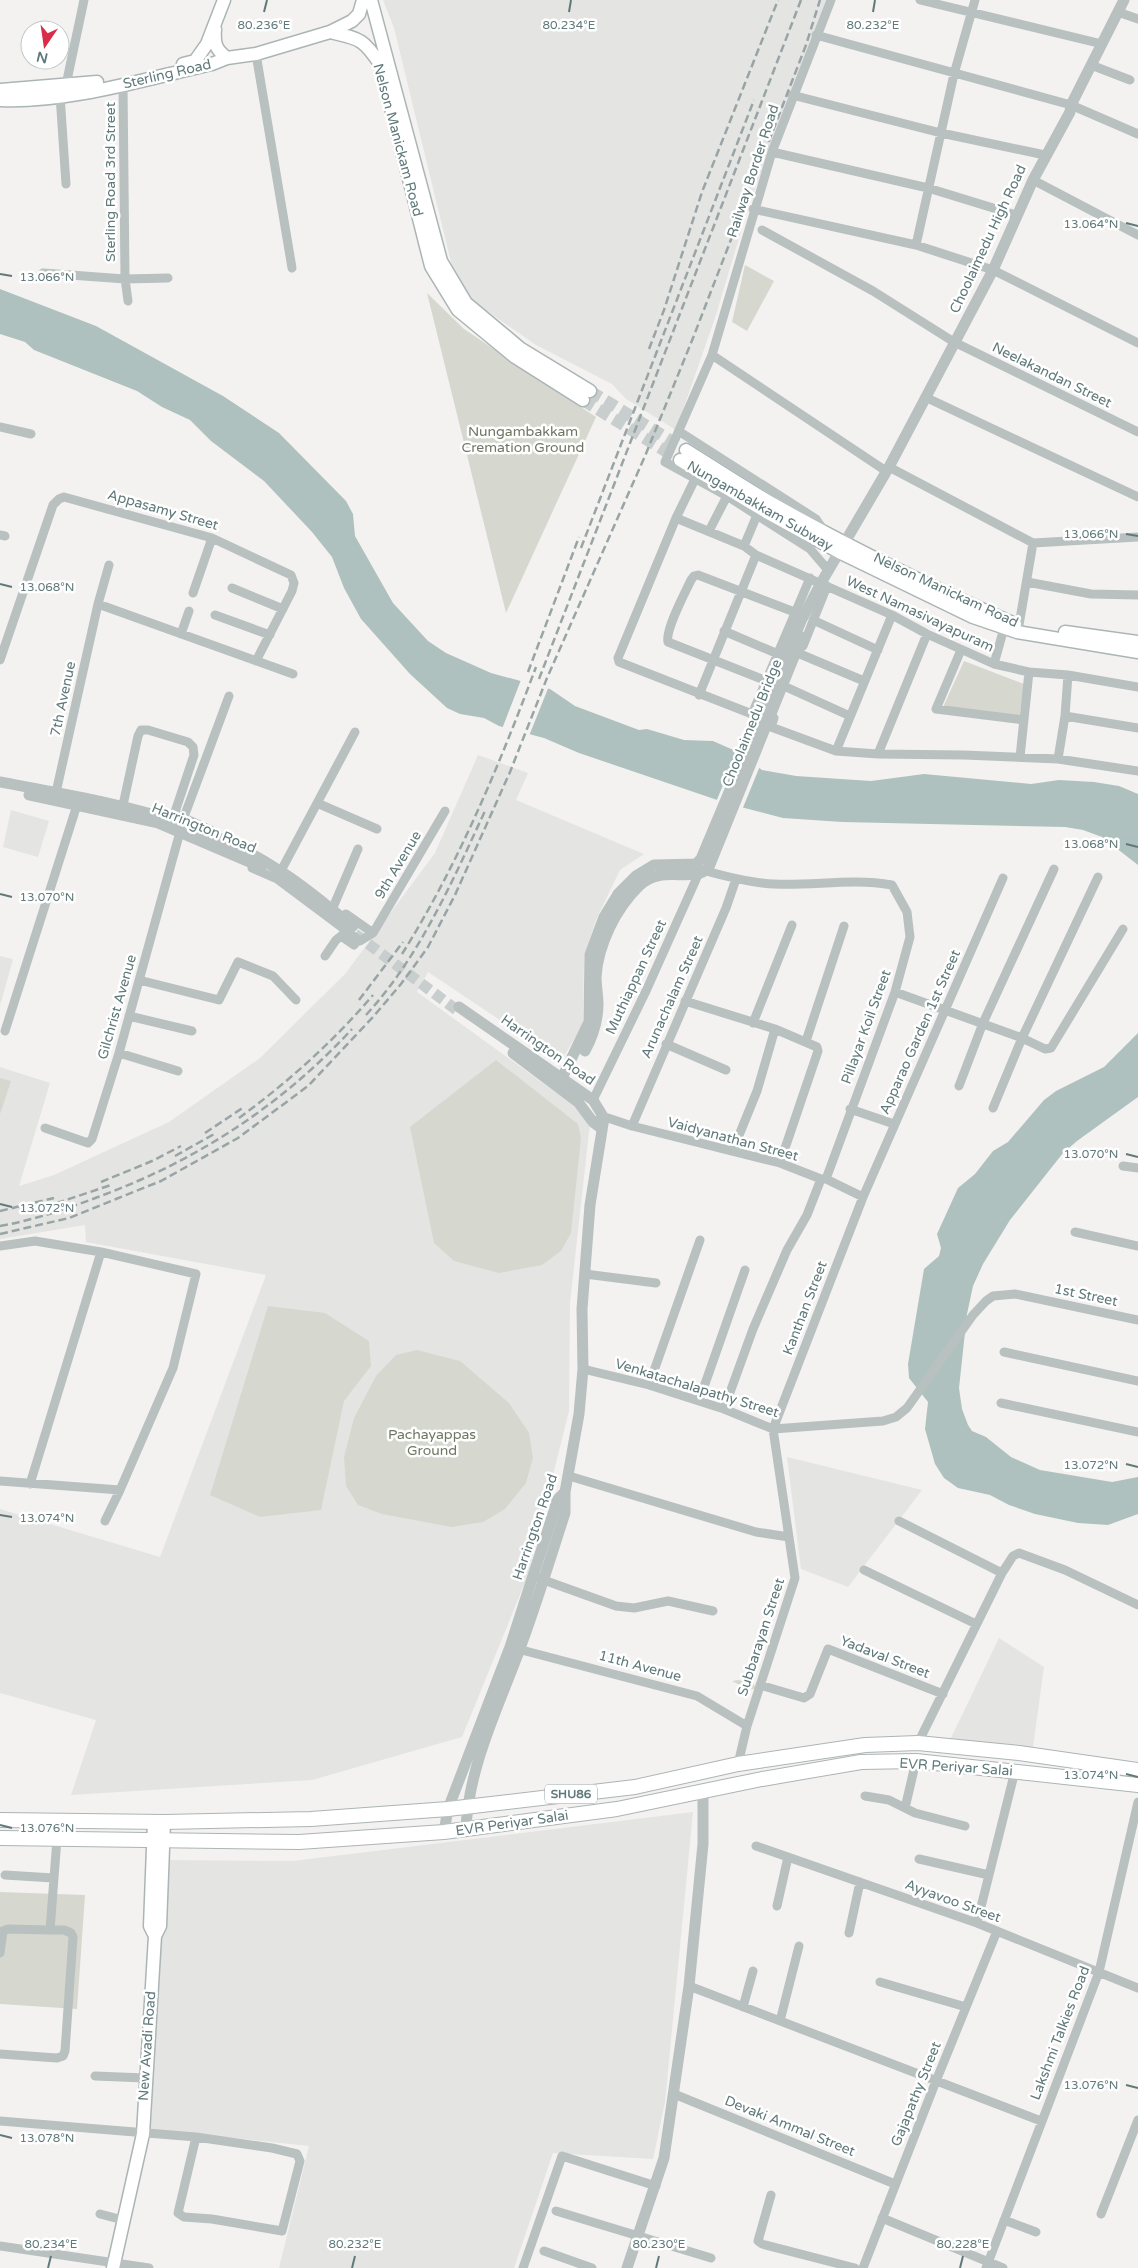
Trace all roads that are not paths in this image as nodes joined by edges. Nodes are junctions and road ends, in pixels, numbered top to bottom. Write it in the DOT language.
graph roads {
  1 [pos="84,0"];
  2 [pos="224,0"];
  3 [pos="363,0"];
  4 [pos="371,0"];
  5 [pos="831,0"];
  6 [pos="920,0"];
  7 [pos="975,0"];
  8 [pos="1124,0"];
  9 [pos="972,12"];
  10 [pos="1118,12"];
  11 [pos="1138,19"];
  12 [pos="215,22"];
  13 [pos="330,32"];
  14 [pos="816,35"];
  15 [pos="1102,44"];
  16 [pos="256,54"];
  17 [pos="227,58"];
  18 [pos="1091,65"];
  19 [pos="954,74"];
  20 [pos="1130,80"];
  21 [pos="123,84"];
  22 [pos="0,90"];
  23 [pos="63,90"];
  24 [pos="792,95"];
  25 [pos="0,100"];
  26 [pos="1071,104"];
  27 [pos="941,133"];
  28 [pos="1138,134"];
  29 [pos="772,152"];
  30 [pos="1045,155"];
  31 [pos="1033,180"];
  32 [pos="66,184"];
  33 [pos="928,188"];
  34 [pos="753,209"];
  35 [pos="1016,215"];
  36 [pos="762,230"];
  37 [pos="1138,235"];
  38 [pos="916,245"];
  39 [pos="292,268"];
  40 [pos="993,270"];
  41 [pos="442,272"];
  42 [pos="43,273"];
  43 [pos="168,278"];
  44 [pos="125,279"];
  45 [pos="128,301"];
  46 [pos="954,342"];
  47 [pos="1138,343"];
  48 [pos="712,355"];
  49 [pos="586,396"];
  50 [pos="925,397"];
  51 [pos="0,427"];
  52 [pos="680,432"];
  53 [pos="1138,432"];
  54 [pos="31,434"];
  55 [pos="888,469"];
  56 [pos="695,479"];
  57 [pos="726,496"];
  58 [pos="1138,497"];
  59 [pos="757,515"];
  60 [pos="676,518"];
  61 [pos="709,531"];
  62 [pos="826,533"];
  63 [pos="1138,537"];
  64 [pos="212,538"];
  65 [pos="1033,543"];
  66 [pos="744,546"];
  67 [pos="842,547"];
  68 [pos="756,555"];
  69 [pos="109,565"];
  70 [pos="828,570"];
  71 [pos="810,578"];
  72 [pos="1027,582"];
  73 [pos="824,585"];
  74 [pos="232,588"];
  75 [pos="741,591"];
  76 [pos="193,593"];
  77 [pos="1138,595"];
  78 [pos="98,604"];
  79 [pos="283,609"];
  80 [pos="189,611"];
  81 [pos="797,613"];
  82 [pos="215,615"];
  83 [pos="892,615"];
  84 [pos="813,620"];
  85 [pos="1019,625"];
  86 [pos="1004,628"];
  87 [pos="724,631"];
  88 [pos="181,634"];
  89 [pos="927,634"];
  90 [pos="270,635"];
  91 [pos="1138,642"];
  92 [pos="878,650"];
  93 [pos="961,650"];
  94 [pos="1138,652"];
  95 [pos="778,654"];
  96 [pos="800,654"];
  97 [pos="0,659"];
  98 [pos="256,660"];
  99 [pos="713,660"];
  100 [pos="994,664"];
  101 [pos="1029,672"];
  102 [pos="293,674"];
  103 [pos="1068,675"];
  104 [pos="767,681"];
  105 [pos="864,681"];
  106 [pos="786,687"];
  107 [pos="1138,687"];
  108 [pos="699,695"];
  109 [pos="229,696"];
  110 [pos="850,716"];
  111 [pos="1065,716"];
  112 [pos="1024,720"];
  113 [pos="1138,728"];
  114 [pos="355,732"];
  115 [pos="759,734"];
  116 [pos="836,751"];
  117 [pos="878,754"];
  118 [pos="1020,757"];
  119 [pos="1058,759"];
  120 [pos="1138,771"];
  121 [pos="0,782"];
  122 [pos="0,790"];
  123 [pos="55,796"];
  124 [pos="317,803"];
  125 [pos="77,805"];
  126 [pos="123,805"];
  127 [pos="446,811"];
  128 [pos="175,824"];
  129 [pos="377,828"];
  130 [pos="358,849"];
  131 [pos="283,867"];
  132 [pos="700,870"];
  133 [pos="1054,870"];
  134 [pos="1098,877"];
  135 [pos="1002,878"];
  136 [pos="736,879"];
  137 [pos="334,906"];
  138 [pos="792,925"];
  139 [pos="844,926"];
  140 [pos="1123,929"];
  141 [pos="347,931"];
  142 [pos="373,934"];
  143 [pos="325,956"];
  144 [pos="139,980"];
  145 [pos="895,992"];
  146 [pos="296,1000"];
  147 [pos="685,1001"];
  148 [pos="944,1010"];
  149 [pos="129,1016"];
  150 [pos="753,1023"];
  151 [pos="983,1024"];
  152 [pos="774,1029"];
  153 [pos="5,1031"];
  154 [pos="192,1031"];
  155 [pos="1022,1038"];
  156 [pos="806,1041"];
  157 [pos="666,1044"];
  158 [pos="119,1053"];
  159 [pos="726,1070"];
  160 [pos="178,1071"];
  161 [pos="565,1080"];
  162 [pos="959,1086"];
  163 [pos="593,1100"];
  164 [pos="993,1108"];
  165 [pos="850,1109"];
  166 [pos="599,1122"];
  167 [pos="894,1124"];
  168 [pos="632,1126"];
  169 [pos="45,1128"];
  170 [pos="733,1150"];
  171 [pos="780,1163"];
  172 [pos="1123,1166"];
  173 [pos="1138,1168"];
  174 [pos="823,1179"];
  175 [pos="863,1197"];
  176 [pos="1075,1232"];
  177 [pos="700,1240"];
  178 [pos="0,1246"];
  179 [pos="1138,1246"];
  180 [pos="101,1252"];
  181 [pos="745,1270"];
  182 [pos="584,1274"];
  183 [pos="656,1283"];
  184 [pos="1138,1320"];
  185 [pos="1004,1352"];
  186 [pos="583,1369"];
  187 [pos="1138,1381"];
  188 [pos="649,1385"];
  189 [pos="699,1401"];
  190 [pos="1001,1402"];
  191 [pos="724,1409"];
  192 [pos="893,1418"];
  193 [pos="773,1429"];
  194 [pos="1138,1432"];
  195 [pos="569,1476"];
  196 [pos="0,1481"];
  197 [pos="30,1484"];
  198 [pos="120,1490"];
  199 [pos="105,1521"];
  200 [pos="899,1521"];
  201 [pos="789,1537"];
  202 [pos="864,1570"];
  203 [pos="1002,1573"];
  204 [pos="539,1578"];
  205 [pos="1138,1605"];
  206 [pos="713,1612"];
  207 [pos="976,1624"];
  208 [pos="515,1648"];
  209 [pos="760,1685"];
  210 [pos="942,1694"];
  211 [pos="747,1726"];
  212 [pos="918,1743"];
  213 [pos="916,1761"];
  214 [pos="738,1764"];
  215 [pos="1138,1770"];
  216 [pos="1015,1771"];
  217 [pos="1138,1785"];
  218 [pos="704,1791"];
  219 [pos="864,1796"];
  220 [pos="1138,1802"];
  221 [pos="467,1806"];
  222 [pos="904,1808"];
  223 [pos="448,1809"];
  224 [pos="0,1820"];
  225 [pos="159,1822"];
  226 [pos="965,1826"];
  227 [pos="466,1830"];
  228 [pos="444,1832"];
  229 [pos="0,1838"];
  230 [pos="56,1839"];
  231 [pos="158,1841"];
  232 [pos="756,1846"];
  233 [pos="788,1857"];
  234 [pos="920,1859"];
  235 [pos="4,1875"];
  236 [pos="989,1875"];
  237 [pos="54,1878"];
  238 [pos="860,1882"];
  239 [pos="777,1906"];
  240 [pos="977,1923"];
  241 [pos="50,1930"];
  242 [pos="997,1931"];
  243 [pos="848,1933"];
  244 [pos="799,1946"];
  245 [pos="0,1953"];
  246 [pos="753,1971"];
  247 [pos="1099,1972"];
  248 [pos="880,1982"];
  249 [pos="689,1986"];
  250 [pos="1138,1988"];
  251 [pos="743,2006"];
  252 [pos="966,2007"];
  253 [pos="780,2020"];
  254 [pos="0,2054"];
  255 [pos="95,2076"];
  256 [pos="145,2078"];
  257 [pos="936,2081"];
  258 [pos="674,2094"];
  259 [pos="1138,2120"];
  260 [pos="0,2121"];
  261 [pos="1041,2121"];
  262 [pos="142,2134"];
  263 [pos="196,2137"];
  264 [pos="895,2184"];
  265 [pos="656,2186"];
  266 [pos="771,2195"];
  267 [pos="556,2211"];
  268 [pos="100,2214"];
  269 [pos="1101,2214"];
  270 [pos="882,2218"];
  271 [pos="124,2220"];
  272 [pos="1004,2220"];
  273 [pos="1036,2232"];
  274 [pos="638,2237"];
  275 [pos="0,2246"];
  276 [pos="544,2251"];
  277 [pos="711,2258"];
  278 [pos="114,2265"];
  279 [pos="987,2265"];
  280 [pos="149,2268"];
  281 [pos="523,2268"];
  282 [pos="592,2268"];
  283 [pos="627,2268"];
  284 [pos="855,2268"];
  285 [pos="863,2268"];
  286 [pos="1003,2268"];
  1 -- 23 [label="street"];
  2 -- 12 [label="main road"];
  3 -- 13 [label="main road, Sterling Road"];
  4 -- 41 [label="main road, Nelson Manickam Road"];
  5 -- 14 [label="street, Railway Border Road"];
  6 -- 9 [label="street"];
  7 -- 9 [label="street"];
  8 -- 10 [label="street, Choolaimedu High Road"];
  9 -- 15 [label="street"];
  9 -- 19 [label="street"];
  10 -- 11 [label="street"];
  10 -- 15 [label="street, Choolaimedu High Road"];
  12 -- 17 [label="main road"];
  12 -- 23 [label="main road, Sterling Road"];
  13 -- 16 [label="main road, Sterling Road"];
  13 -- 41 [label="main road, Nelson Manickam Road"];
  14 -- 19 [label="street"];
  14 -- 24 [label="street, Railway Border Road"];
  15 -- 18 [label="street, Choolaimedu High Road"];
  16 -- 17 [label="main road, Sterling Road"];
  16 -- 39 [label="street"];
  17 -- 21 [label="main road, Sterling Road"];
  18 -- 20 [label="street"];
  18 -- 26 [label="street, Choolaimedu High Road"];
  19 -- 26 [label="street"];
  19 -- 27 [label="street"];
  21 -- 23 [label="main road, Sterling Road"];
  21 -- 44 [label="street, Sterling Road 3rd Street"];
  22 -- 23 [label="main road, Sterling Road"];
  23 -- 25 [label="main road, Sterling Road"];
  23 -- 32 [label="street"];
  24 -- 27 [label="street"];
  24 -- 29 [label="street, Railway Border Road"];
  26 -- 28 [label="street"];
  26 -- 30 [label="street, Choolaimedu High Road"];
  27 -- 30 [label="street"];
  27 -- 33 [label="street"];
  29 -- 33 [label="street"];
  29 -- 34 [label="street, Railway Border Road"];
  30 -- 31 [label="street, Choolaimedu High Road"];
  31 -- 35 [label="street, Choolaimedu High Road"];
  31 -- 37 [label="street"];
  33 -- 35 [label="street"];
  33 -- 38 [label="street"];
  34 -- 38 [label="street"];
  34 -- 48 [label="street, Railway Border Road"];
  35 -- 40 [label="street, Choolaimedu High Road"];
  36 -- 46 [label="street, Neelakandan Street"];
  38 -- 40 [label="street"];
  40 -- 46 [label="street, Choolaimedu High Road"];
  40 -- 47 [label="street"];
  41 -- 49 [label="main road"];
  42 -- 44 [label="street"];
  43 -- 44 [label="street"];
  44 -- 45 [label="street, Sterling Road 3rd Street"];
  46 -- 50 [label="street, Choolaimedu High Road"];
  46 -- 53 [label="street, Neelakandan Street"];
  48 -- 52 [label="street, Railway Border Road"];
  48 -- 55 [label="street"];
  50 -- 55 [label="street, Choolaimedu High Road"];
  50 -- 58 [label="street"];
  51 -- 54 [label="street"];
  52 -- 56 [label="street, Railway Border Road"];
  52 -- 62 [label="street"];
  55 -- 65 [label="street"];
  55 -- 67 [label="street, Choolaimedu High Road"];
  56 -- 57 [label="street, Railway Border Road"];
  56 -- 60 [label="street"];
  57 -- 59 [label="street, Railway Border Road"];
  57 -- 61 [label="street"];
  59 -- 66 [label="street"];
  59 -- 70 [label="street, Railway Border Road"];
  60 -- 61 [label="street, West Namasivayapuram"];
  60 -- 108 [label="street"];
  61 -- 66 [label="street, West Namasivayapuram"];
  62 -- 67 [label="main road, Nungambakkam Subway"];
  62 -- 67 [label="main road, Nungambakkam Subway"];
  63 -- 65 [label="street"];
  64 -- 76 [label="street"];
  64 -- 79 [label="street, Appasamy Street"];
  64 -- 97 [label="street, Appasamy Street"];
  65 -- 72 [label="street"];
  66 -- 68 [label="street, West Namasivayapuram"];
  67 -- 70 [label="street, Choolaimedu High Road"];
  67 -- 85 [label="main road, Nelson Manickam Road"];
  67 -- 86 [label="main road, Nelson Manickam Road"];
  68 -- 71 [label="street, West Namasivayapuram"];
  68 -- 75 [label="street"];
  69 -- 78 [label="street, 7th Avenue"];
  70 -- 73 [label="street, Choolaimedu High Road"];
  71 -- 73 [label="street, West Namasivayapuram"];
  71 -- 81 [label="street"];
  72 -- 77 [label="street"];
  72 -- 85 [label="street"];
  73 -- 83 [label="street, West Namasivayapuram"];
  73 -- 84 [label="street"];
  73 -- 115 [label="street, Choolaimedu High Road"];
  74 -- 79 [label="street"];
  75 -- 81 [label="street"];
  75 -- 87 [label="street"];
  75 -- 99 [label="street"];
  78 -- 88 [label="street"];
  78 -- 123 [label="street, 7th Avenue"];
  79 -- 90 [label="street"];
  80 -- 88 [label="street"];
  81 -- 95 [label="street"];
  82 -- 90 [label="street"];
  83 -- 89 [label="street, West Namasivayapuram"];
  83 -- 92 [label="street"];
  84 -- 92 [label="street"];
  84 -- 96 [label="street"];
  85 -- 91 [label="main road, Nelson Manickam Road"];
  86 -- 94 [label="main road, Nelson Manickam Road"];
  86 -- 100 [label="street"];
  87 -- 95 [label="street"];
  87 -- 99 [label="street"];
  88 -- 98 [label="street"];
  89 -- 93 [label="street, West Namasivayapuram"];
  89 -- 117 [label="street"];
  90 -- 98 [label="street"];
  92 -- 105 [label="street"];
  93 -- 100 [label="street, West Namasivayapuram"];
  93 -- 112 [label="street"];
  95 -- 104 [label="street"];
  96 -- 105 [label="street"];
  96 -- 106 [label="street"];
  98 -- 102 [label="street"];
  99 -- 104 [label="street"];
  99 -- 108 [label="street"];
  100 -- 101 [label="street, West Namasivayapuram"];
  101 -- 103 [label="street, West Namasivayapuram"];
  101 -- 112 [label="street"];
  103 -- 107 [label="street, West Namasivayapuram"];
  103 -- 111 [label="street"];
  104 -- 108 [label="street"];
  105 -- 110 [label="street"];
  106 -- 110 [label="street"];
  106 -- 116 [label="street"];
  109 -- 128 [label="street"];
  110 -- 116 [label="street"];
  111 -- 113 [label="street"];
  111 -- 119 [label="street"];
  112 -- 118 [label="street"];
  114 -- 124 [label="street"];
  115 -- 132 [label="street, Choolaimedu Bridge"];
  116 -- 117 [label="street"];
  117 -- 118 [label="street"];
  118 -- 119 [label="street"];
  119 -- 120 [label="street"];
  121 -- 123 [label="street"];
  122 -- 123 [label="street, Harrington Road"];
  123 -- 125 [label="street, Harrington Road"];
  123 -- 126 [label="street"];
  124 -- 129 [label="street"];
  124 -- 131 [label="street"];
  125 -- 128 [label="street, Harrington Road"];
  125 -- 153 [label="street"];
  126 -- 128 [label="street"];
  126 -- 128 [label="street"];
  127 -- 142 [label="street, 9th Avenue"];
  128 -- 131 [label="street"];
  128 -- 141 [label="street, Harrington Road"];
  128 -- 144 [label="street, Gilchrist Avenue"];
  130 -- 137 [label="street"];
  131 -- 137 [label="street"];
  132 -- 136 [label="street"];
  132 -- 161 [label="street"];
  132 -- 163 [label="street, Muthiappan Street"];
  133 -- 151 [label="street"];
  134 -- 155 [label="street"];
  135 -- 148 [label="street, Apparao Garden 1st Street"];
  136 -- 145 [label="street, Pillayar Koil Street"];
  136 -- 147 [label="street, Arunachalam Street"];
  137 -- 142 [label="street"];
  138 -- 150 [label="street"];
  139 -- 156 [label="street"];
  140 -- 155 [label="street"];
  141 -- 142 [label="street"];
  141 -- 143 [label="street"];
  144 -- 146 [label="street"];
  144 -- 149 [label="street, Gilchrist Avenue"];
  145 -- 148 [label="street"];
  145 -- 165 [label="street, Pillayar Koil Street"];
  147 -- 150 [label="street"];
  147 -- 157 [label="street, Arunachalam Street"];
  148 -- 151 [label="street"];
  148 -- 167 [label="street, Apparao Garden 1st Street"];
  149 -- 154 [label="street"];
  149 -- 158 [label="street, Gilchrist Avenue"];
  150 -- 152 [label="street"];
  151 -- 155 [label="street"];
  151 -- 162 [label="street"];
  152 -- 156 [label="street"];
  152 -- 170 [label="street"];
  155 -- 164 [label="street"];
  156 -- 171 [label="street"];
  157 -- 159 [label="street"];
  157 -- 168 [label="street, Arunachalam Street"];
  158 -- 160 [label="street"];
  158 -- 169 [label="street, Gilchrist Avenue"];
  161 -- 163 [label="street, Harrington Road"];
  161 -- 166 [label="street, Harrington Road"];
  163 -- 166 [label="street, Harrington Road"];
  165 -- 167 [label="street"];
  165 -- 174 [label="street, Pillayar Koil Street"];
  166 -- 168 [label="street, Vaidyanathan Street"];
  166 -- 182 [label="street, Harrington Road"];
  167 -- 175 [label="street, Apparao Garden 1st Street"];
  168 -- 170 [label="street, Vaidyanathan Street"];
  170 -- 171 [label="street, Vaidyanathan Street"];
  171 -- 174 [label="street, Vaidyanathan Street"];
  172 -- 173 [label="street"];
  174 -- 175 [label="street, Vaidyanathan Street"];
  174 -- 191 [label="street, Pillayar Koil Street"];
  175 -- 193 [label="street, Kanthan Street"];
  176 -- 179 [label="street"];
  177 -- 188 [label="street"];
  178 -- 180 [label="street"];
  180 -- 197 [label="street"];
  180 -- 198 [label="street"];
  181 -- 189 [label="street"];
  182 -- 183 [label="street"];
  182 -- 186 [label="street, Harrington Road"];
  184 -- 192 [label="street, 1st Street"];
  185 -- 187 [label="street"];
  186 -- 188 [label="street, Venkatachalapathy Street"];
  186 -- 195 [label="street, Harrington Road"];
  188 -- 189 [label="street, Venkatachalapathy Street"];
  189 -- 191 [label="street, Venkatachalapathy Street"];
  190 -- 194 [label="street"];
  191 -- 193 [label="street, Venkatachalapathy Street"];
  192 -- 193 [label="street, Venkatachalapathy Street"];
  193 -- 201 [label="street, Subbarayan Street"];
  195 -- 201 [label="street"];
  195 -- 204 [label="street, Harrington Road"];
  196 -- 197 [label="street"];
  197 -- 198 [label="street"];
  198 -- 199 [label="street"];
  200 -- 203 [label="street"];
  201 -- 209 [label="street, Subbarayan Street"];
  202 -- 207 [label="street"];
  203 -- 205 [label="street"];
  203 -- 207 [label="street"];
  204 -- 206 [label="street"];
  204 -- 208 [label="street, Harrington Road"];
  207 -- 210 [label="street"];
  208 -- 211 [label="street, 11th Avenue"];
  208 -- 221 [label="street"];
  208 -- 223 [label="street"];
  209 -- 210 [label="street, Yadaval Street"];
  209 -- 211 [label="street, Subbarayan Street"];
  210 -- 212 [label="street"];
  211 -- 214 [label="street, Subbarayan Street"];
  212 -- 214 [label="main road, EVR Periyar Salai / SHU86"];
  212 -- 215 [label="main road, EVR Periyar Salai / SHU86"];
  213 -- 216 [label="main road, EVR Periyar Salai / SHU86"];
  213 -- 218 [label="main road, EVR Periyar Salai / SHU86"];
  213 -- 222 [label="street"];
  214 -- 221 [label="main road, EVR Periyar Salai / SHU86"];
  216 -- 217 [label="main road, EVR Periyar Salai / SHU86"];
  216 -- 236 [label="street"];
  218 -- 227 [label="main road, EVR Periyar Salai / SHU86"];
  218 -- 249 [label="street"];
  219 -- 222 [label="street"];
  220 -- 247 [label="street, Lakshmi Talkies Road"];
  221 -- 223 [label="main road, EVR Periyar Salai / SHU86"];
  221 -- 227 [label="street"];
  222 -- 226 [label="street"];
  223 -- 225 [label="main road, EVR Periyar Salai / SHU86"];
  223 -- 228 [label="street"];
  224 -- 225 [label="main road, EVR Periyar Salai / SHU86"];
  225 -- 231 [label="main road, New Avadi Road"];
  227 -- 228 [label="main road, EVR Periyar Salai / SHU86"];
  228 -- 231 [label="main road, EVR Periyar Salai / SHU86"];
  229 -- 230 [label="main road, EVR Periyar Salai / SHU86"];
  230 -- 231 [label="main road, EVR Periyar Salai / SHU86"];
  230 -- 237 [label="street"];
  231 -- 256 [label="main road, New Avadi Road"];
  232 -- 233 [label="street, Ayyavoo Street"];
  233 -- 238 [label="street, Ayyavoo Street"];
  233 -- 239 [label="street"];
  234 -- 236 [label="street"];
  235 -- 237 [label="street"];
  236 -- 240 [label="street"];
  237 -- 241 [label="street"];
  238 -- 240 [label="street, Ayyavoo Street"];
  238 -- 243 [label="street"];
  240 -- 242 [label="street, Ayyavoo Street"];
  241 -- 245 [label="street"];
  241 -- 254 [label="street"];
  242 -- 247 [label="street, Ayyavoo Street"];
  242 -- 252 [label="street, Gajapathy Street"];
  244 -- 253 [label="street"];
  246 -- 251 [label="street"];
  247 -- 250 [label="street, Ayyavoo Street"];
  247 -- 261 [label="street, Lakshmi Talkies Road"];
  248 -- 252 [label="street"];
  249 -- 251 [label="street"];
  249 -- 258 [label="street"];
  251 -- 253 [label="street"];
  252 -- 257 [label="street, Gajapathy Street"];
  253 -- 257 [label="street"];
  255 -- 256 [label="street"];
  256 -- 262 [label="main road, New Avadi Road"];
  257 -- 261 [label="street"];
  257 -- 264 [label="street, Gajapathy Street"];
  258 -- 264 [label="street, Devaki Ammal Street"];
  258 -- 265 [label="street"];
  259 -- 269 [label="street"];
  260 -- 262 [label="street"];
  261 -- 272 [label="street, Lakshmi Talkies Road"];
  262 -- 263 [label="street"];
  262 -- 271 [label="main road, New Avadi Road"];
  263 -- 263 [label="street"];
  264 -- 270 [label="street, Gajapathy Street"];
  265 -- 274 [label="street"];
  265 -- 281 [label="street"];
  266 -- 284 [label="street"];
  267 -- 274 [label="street"];
  268 -- 271 [label="street"];
  270 -- 279 [label="street"];
  270 -- 285 [label="street, Gajapathy Street"];
  271 -- 278 [label="main road, New Avadi Road"];
  272 -- 273 [label="street"];
  272 -- 279 [label="street, Lakshmi Talkies Road"];
  274 -- 277 [label="street"];
  274 -- 283 [label="street"];
  275 -- 278 [label="street"];
  276 -- 282 [label="street"];
  278 -- 280 [label="street"];
  279 -- 286 [label="street"];
}
